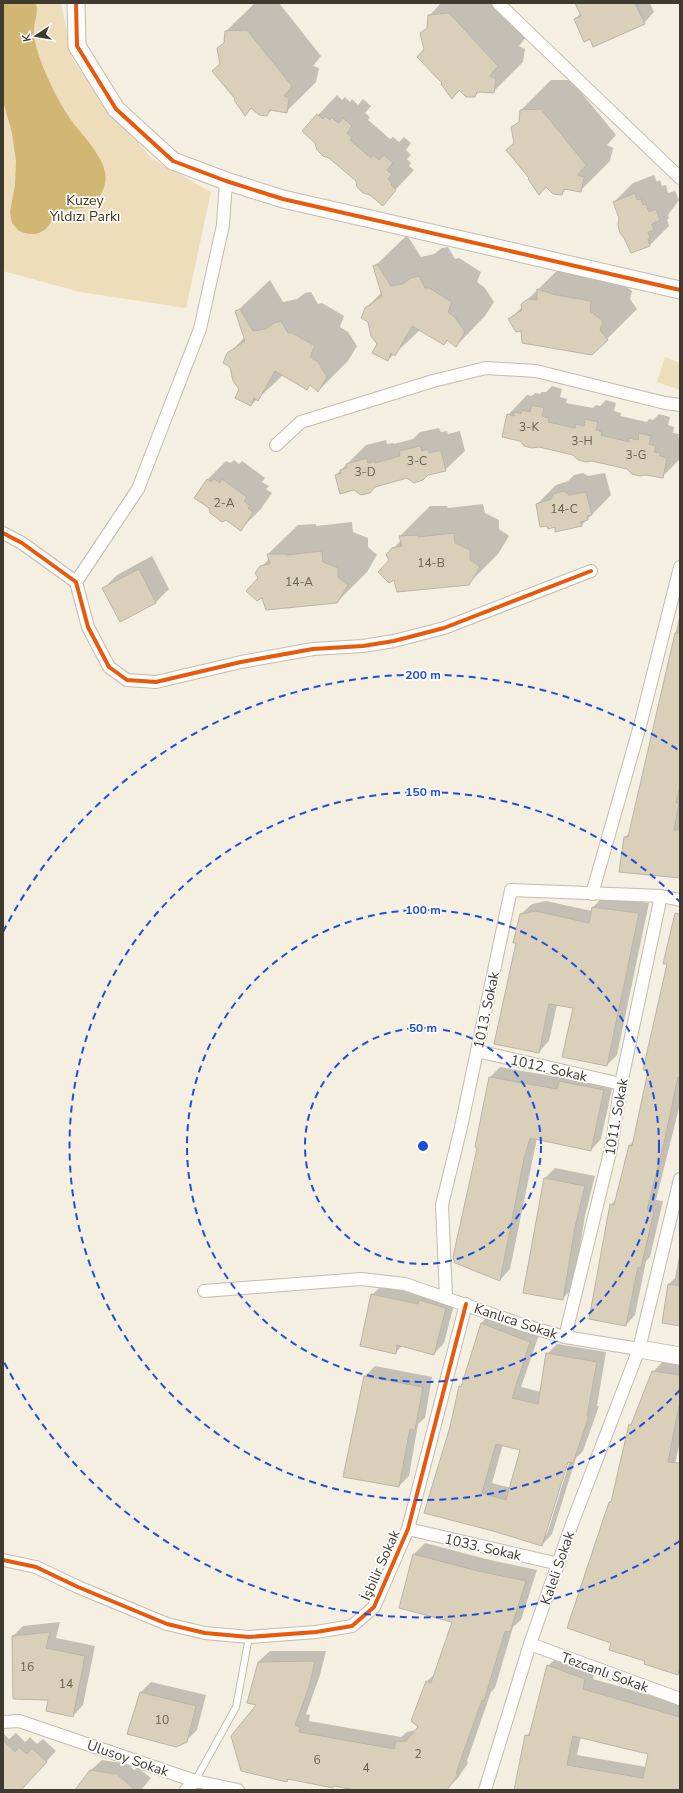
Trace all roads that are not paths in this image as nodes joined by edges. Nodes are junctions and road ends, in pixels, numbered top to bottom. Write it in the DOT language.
graph roads {
  1 [pos="76,3"];
  2 [pos="498,3"];
  3 [pos="680,178"];
  4 [pos="226,181"];
  5 [pos="680,290"];
  6 [pos="680,405"];
  7 [pos="276,445"];
  8 [pos="3,533"];
  9 [pos="680,567"];
  10 [pos="592,571"];
  11 [pos="76,582"];
  12 [pos="592,894"];
  13 [pos="661,896"];
  14 [pos="680,900"];
  15 [pos="477,1051"];
  16 [pos="621,1084"];
  17 [pos="680,1179"];
  18 [pos="204,1291"];
  19 [pos="446,1297"];
  20 [pos="466,1304"];
  21 [pos="565,1337"];
  22 [pos="639,1349"];
  23 [pos="680,1356"];
  24 [pos="408,1529"];
  25 [pos="3,1560"];
  26 [pos="559,1564"];
  27 [pos="249,1638"];
  28 [pos="530,1644"];
  29 [pos="680,1699"];
  30 [pos="3,1722"];
  31 [pos="195,1781"];
  32 [pos="186,1790"];
  33 [pos="238,1790"];
  34 [pos="485,1790"];
  1 -- 4 [label="street"];
  2 -- 3 [label="street"];
  4 -- 5 [label="street"];
  4 -- 11 [label="street"];
  6 -- 7 [label="street"];
  8 -- 11 [label="street"];
  9 -- 12 [label="street"];
  10 -- 11 [label="street"];
  12 -- 13 [label="street, 1013. Sokak"];
  12 -- 15 [label="street, 1013. Sokak"];
  13 -- 14 [label="street, 1013. Sokak"];
  13 -- 16 [label="street, 1011. Sokak"];
  15 -- 16 [label="street, 1012. Sokak"];
  15 -- 19 [label="street, 1013. Sokak"];
  16 -- 21 [label="street, 1011. Sokak"];
  17 -- 22 [label="street, Kaleli Sokak"];
  18 -- 19 [label="street, Kanlıca Sokak"];
  19 -- 20 [label="street, Kanlıca Sokak"];
  20 -- 21 [label="street, Kanlıca Sokak"];
  20 -- 24 [label="street, İşbilir Sokak"];
  21 -- 22 [label="street, Kanlıca Sokak"];
  22 -- 23 [label="street"];
  22 -- 26 [label="street, Kaleli Sokak"];
  24 -- 26 [label="street, 1033. Sokak"];
  24 -- 27 [label="street, İşbilir Sokak"];
  25 -- 27 [label="street, İşbilir Sokak"];
  26 -- 28 [label="street, Kaleli Sokak"];
  27 -- 31 [label="lane"];
  28 -- 29 [label="street, Tezcanlı Sokak"];
  28 -- 34 [label="street, Kaleli Sokak"];
  30 -- 31 [label="street, Ulusoy Sokak"];
  31 -- 32 [label="street"];
  31 -- 33 [label="street, Ulusoy Sokak"];
}
